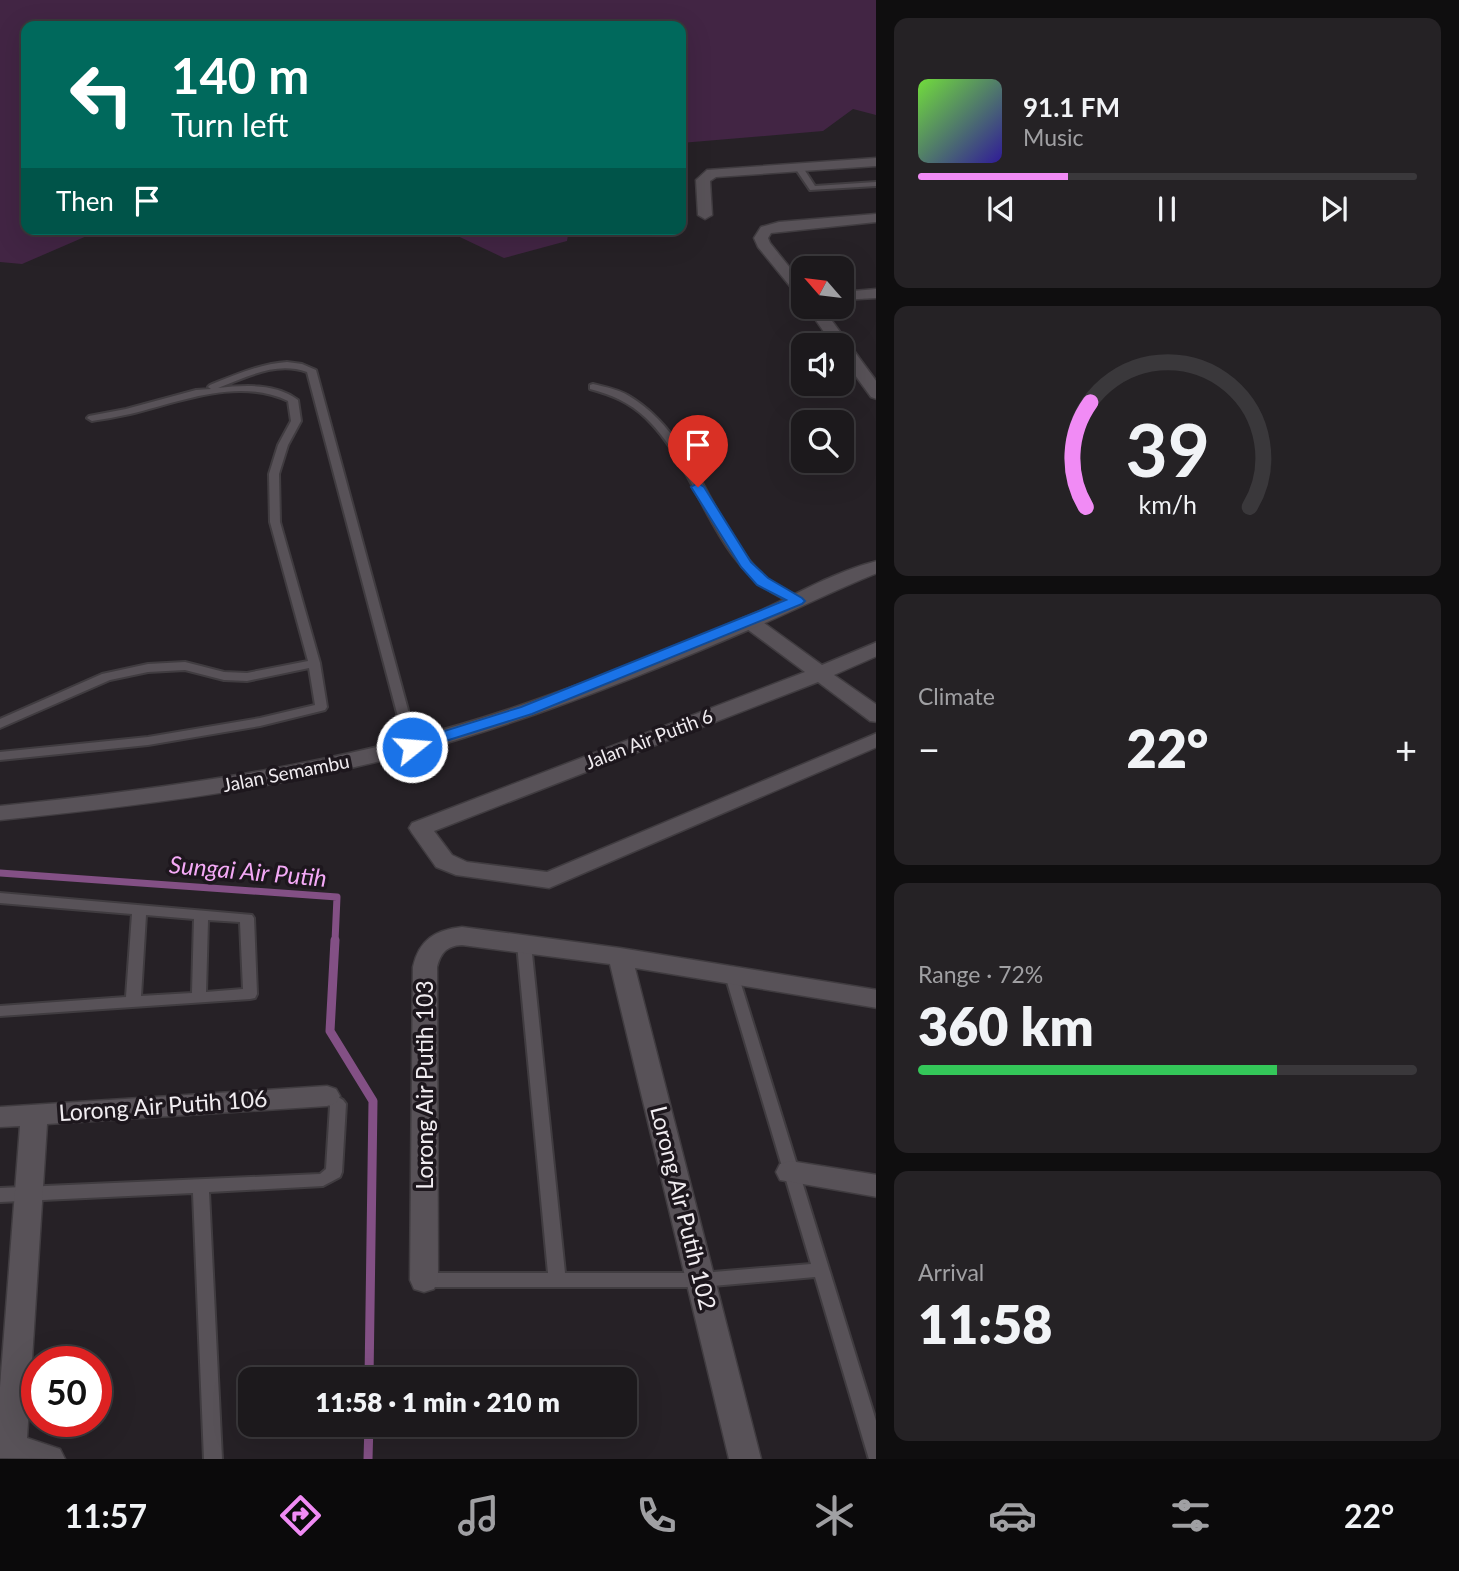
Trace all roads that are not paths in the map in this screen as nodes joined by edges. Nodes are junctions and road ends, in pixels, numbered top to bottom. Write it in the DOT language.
graph roads {
  1 [pos="876,162"];
  2 [pos="799,168"];
  3 [pos="876,184"];
  4 [pos="705,215"];
  5 [pos="876,218"];
  6 [pos="791,278"];
  7 [pos="876,293"];
  8 [pos="854,295"];
  9 [pos="854,363"];
  10 [pos="593,387"];
  11 [pos="876,394"];
  12 [pos="190,396"];
  13 [pos="92,418"];
  14 [pos="876,566"];
  15 [pos="876,578"];
  16 [pos="797,601"];
  17 [pos="750,622"];
  18 [pos="876,648"];
  19 [pos="314,663"];
  20 [pos="819,674"];
  21 [pos="876,716"];
  22 [pos="0,724"];
  23 [pos="876,739"];
  24 [pos="412,747"];
  25 [pos="0,756"];
  26 [pos="0,814"];
  27 [pos="0,898"];
  28 [pos="139,910"];
  29 [pos="201,915"];
  30 [pos="524,944"];
  31 [pos="620,957"];
  32 [pos="732,975"];
  33 [pos="199,997"];
  34 [pos="876,999"];
  35 [pos="134,1002"];
  36 [pos="0,1012"];
  37 [pos="327,1096"];
  38 [pos="34,1114"];
  39 [pos="0,1117"];
  40 [pos="790,1172"];
  41 [pos="201,1186"];
  42 [pos="876,1186"];
  43 [pos="29,1194"];
  44 [pos="0,1195"];
  45 [pos="819,1270"];
  46 [pos="424,1280"];
  47 [pos="557,1280"];
  48 [pos="701,1280"];
  49 [pos="5,1445"];
  50 [pos="876,1456"];
  51 [pos="49,1459"];
  52 [pos="213,1459"];
  53 [pos="745,1459"];
  1 -- 2 [label="street"];
  2 -- 3 [label="lane"];
  2 -- 4 [label="street"];
  5 -- 6 [label="street"];
  7 -- 8 [label="street"];
  9 -- 11 [label="street"];
  10 -- 16 [label="lane"];
  12 -- 13 [label="lane"];
  12 -- 19 [label="lane"];
  12 -- 24 [label="lane"];
  14 -- 16 [label="street, Jalan Semambu"];
  15 -- 16 [label="street, Jalan Semambu"];
  16 -- 17 [label="street, Jalan Semambu"];
  17 -- 20 [label="street"];
  17 -- 24 [label="street, Jalan Semambu"];
  18 -- 20 [label="street, Jalan Air Putih 6"];
  19 -- 22 [label="lane"];
  19 -- 25 [label="lane"];
  20 -- 21 [label="street"];
  20 -- 23 [label="street, Jalan Air Putih 6"];
  24 -- 26 [label="street, Jalan Semambu"];
  27 -- 28 [label="lane"];
  28 -- 29 [label="lane"];
  28 -- 35 [label="lane"];
  29 -- 33 [label="lane"];
  29 -- 33 [label="lane"];
  30 -- 31 [label="street, Lorong Air Putih 103"];
  30 -- 46 [label="street, Lorong Air Putih 103"];
  30 -- 47 [label="lane"];
  31 -- 32 [label="street, Lorong Air Putih 103"];
  31 -- 48 [label="street, Lorong Air Putih 102"];
  32 -- 34 [label="street, Lorong Air Putih 103"];
  32 -- 40 [label="lane"];
  33 -- 35 [label="lane"];
  35 -- 36 [label="lane"];
  37 -- 38 [label="street, Lorong Air Putih 106"];
  37 -- 41 [label="lane"];
  38 -- 39 [label="street, Lorong Air Putih 106"];
  38 -- 43 [label="street"];
  40 -- 42 [label="street"];
  40 -- 45 [label="lane"];
  41 -- 43 [label="lane"];
  41 -- 52 [label="lane"];
  43 -- 44 [label="lane"];
  43 -- 49 [label="street"];
  45 -- 48 [label="lane"];
  45 -- 50 [label="lane"];
  46 -- 47 [label="lane"];
  47 -- 48 [label="lane"];
  48 -- 53 [label="street, Lorong Air Putih 102"];
  49 -- 51 [label="street"];
}
